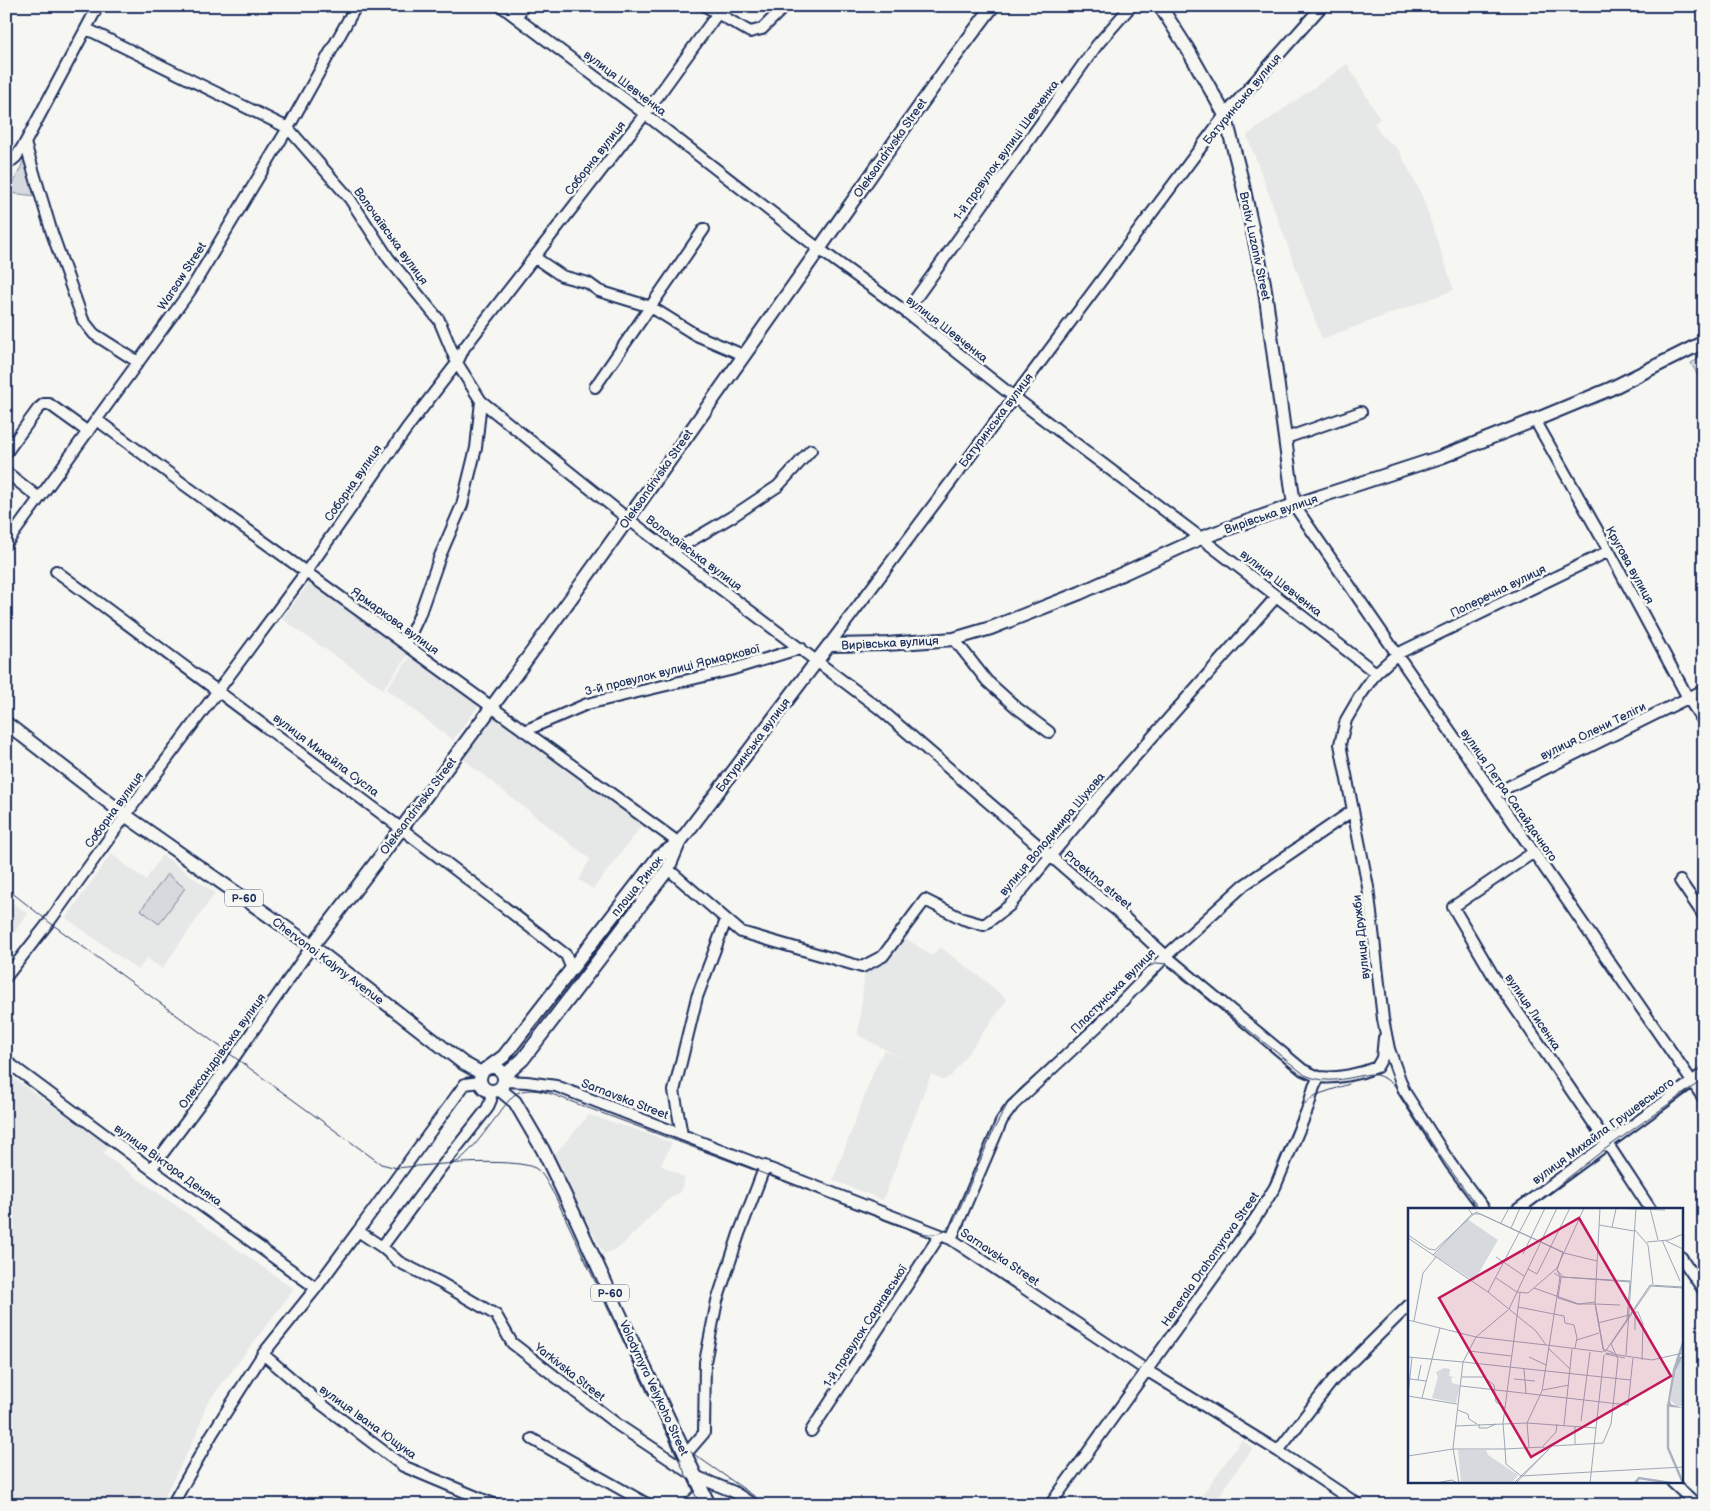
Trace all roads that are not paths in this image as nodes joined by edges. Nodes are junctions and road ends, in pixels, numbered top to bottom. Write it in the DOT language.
graph roads {
  1 [pos="98,6"];
  2 [pos="356,6"];
  3 [pos="501,6"];
  4 [pos="524,6"];
  5 [pos="705,6"];
  6 [pos="787,6"];
  7 [pos="994,6"];
  8 [pos="1131,6"];
  9 [pos="1160,6"];
  10 [pos="1322,6"];
  11 [pos="721,10"];
  12 [pos="516,17"];
  13 [pos="87,28"];
  14 [pos="646,114"];
  15 [pos="1225,115"];
  16 [pos="288,128"];
  17 [pos="25,143"];
  18 [pos="6,164"];
  19 [pos="704,229"];
  20 [pos="819,249"];
  21 [pos="534,257"];
  22 [pos="651,308"];
  23 [pos="906,312"];
  24 [pos="1704,342"];
  25 [pos="743,355"];
  26 [pos="138,362"];
  27 [pos="457,363"];
  28 [pos="595,387"];
  29 [pos="1014,396"];
  30 [pos="482,401"];
  31 [pos="1361,412"];
  32 [pos="97,420"];
  33 [pos="1535,420"];
  34 [pos="88,432"];
  35 [pos="1286,438"];
  36 [pos="811,450"];
  37 [pos="6,453"];
  38 [pos="6,472"];
  39 [pos="39,498"];
  40 [pos="1294,505"];
  41 [pos="628,519"];
  42 [pos="1202,538"];
  43 [pos="6,544"];
  44 [pos="1609,551"];
  45 [pos="672,552"];
  46 [pos="56,571"];
  47 [pos="306,572"];
  48 [pos="1277,596"];
  49 [pos="954,639"];
  50 [pos="406,644"];
  51 [pos="829,646"];
  52 [pos="801,648"];
  53 [pos="1397,654"];
  54 [pos="816,661"];
  55 [pos="1376,673"];
  56 [pos="218,690"];
  57 [pos="1704,690"];
  58 [pos="1688,698"];
  59 [pos="492,707"];
  60 [pos="1704,722"];
  61 [pos="6,723"];
  62 [pos="524,731"];
  63 [pos="1049,732"];
  64 [pos="1494,794"];
  65 [pos="1352,811"];
  66 [pos="125,815"];
  67 [pos="402,828"];
  68 [pos="679,842"];
  69 [pos="1534,852"];
  70 [pos="1049,856"];
  71 [pos="668,868"];
  72 [pos="1680,881"];
  73 [pos="1704,916"];
  74 [pos="726,920"];
  75 [pos="312,946"];
  76 [pos="1166,956"];
  77 [pos="572,969"];
  78 [pos="6,978"];
  79 [pos="1383,1020"];
  80 [pos="6,1061"];
  81 [pos="1377,1067"];
  82 [pos="1397,1073"];
  83 [pos="1704,1073"];
  84 [pos="483,1074"];
  85 [pos="1319,1078"];
  86 [pos="1692,1081"];
  87 [pos="499,1084"];
  88 [pos="1704,1099"];
  89 [pos="682,1135"];
  90 [pos="1607,1143"];
  91 [pos="765,1166"];
  92 [pos="151,1169"];
  93 [pos="1484,1208"];
  94 [pos="1520,1208"];
  95 [pos="1650,1208"];
  96 [pos="358,1231"];
  97 [pos="940,1235"];
  98 [pos="951,1239"];
  99 [pos="382,1247"];
  100 [pos="1682,1258"];
  101 [pos="316,1288"];
  102 [pos="1704,1291"];
  103 [pos="1408,1306"];
  104 [pos="263,1354"];
  105 [pos="1146,1370"];
  106 [pos="811,1431"];
  107 [pos="532,1439"];
  108 [pos="1278,1451"];
  109 [pos="685,1455"];
  110 [pos="695,1476"];
  111 [pos="1674,1484"];
  112 [pos="702,1491"];
  113 [pos="172,1505"];
  114 [pos="496,1505"];
  115 [pos="649,1505"];
  116 [pos="688,1505"];
  117 [pos="709,1505"];
  118 [pos="754,1505"];
  119 [pos="1050,1505"];
  120 [pos="1360,1505"];
  121 [pos="1697,1505"];
  1 -- 13 [label="street"];
  2 -- 16 [label="street, Warsaw Street"];
  3 -- 12 [label="street, вулиця Шевченка"];
  4 -- 12 [label="street"];
  5 -- 11 [label="street"];
  6 -- 11 [label="street"];
  7 -- 20 [label="main road, Oleksandrivska Street"];
  8 -- 23 [label="street, 1-й провулок вулиці Шевченка"];
  9 -- 15 [label="main road, Brativ Luzaniv Street"];
  10 -- 15 [label="street, Батуринська вулиця"];
  11 -- 14 [label="street, Соборна вулиця"];
  12 -- 14 [label="street, вулиця Шевченка"];
  13 -- 16 [label="street, Волочаївська вулиця"];
  13 -- 17 [label="street"];
  14 -- 20 [label="street, вулиця Шевченка"];
  14 -- 21 [label="street, Соборна вулиця"];
  15 -- 29 [label="street, Батуринська вулиця"];
  15 -- 35 [label="main road, Brativ Luzaniv Street"];
  16 -- 26 [label="street, Warsaw Street"];
  16 -- 27 [label="street, Волочаївська вулиця"];
  17 -- 18 [label="street"];
  17 -- 26 [label="street"];
  19 -- 22 [label="street"];
  20 -- 23 [label="street, вулиця Шевченка"];
  20 -- 25 [label="main road, Oleksandrivska Street"];
  21 -- 22 [label="street"];
  21 -- 27 [label="street, Соборна вулиця"];
  22 -- 25 [label="street"];
  22 -- 28 [label="street"];
  23 -- 29 [label="street, вулиця Шевченка"];
  24 -- 33 [label="main road, Вирівська вулиця"];
  25 -- 41 [label="main road, Oleksandrivska Street"];
  26 -- 32 [label="street, Warsaw Street"];
  27 -- 30 [label="street, Волочаївська вулиця"];
  27 -- 47 [label="street, Соборна вулиця"];
  29 -- 42 [label="street, вулиця Шевченка"];
  29 -- 51 [label="street, Батуринська вулиця"];
  30 -- 41 [label="street, Волочаївська вулиця"];
  30 -- 50 [label="street"];
  31 -- 35 [label="street"];
  32 -- 34 [label="street, Warsaw Street"];
  32 -- 47 [label="street, Ярмаркова вулиця"];
  33 -- 40 [label="main road, Вирівська вулиця"];
  33 -- 44 [label="street, Кругова вулиця"];
  34 -- 37 [label="street"];
  34 -- 39 [label="street, Warsaw Street"];
  35 -- 40 [label="main road, Brativ Luzaniv Street"];
  36 -- 45 [label="street"];
  38 -- 39 [label="street"];
  39 -- 43 [label="street, Warsaw Street"];
  40 -- 42 [label="main road, Вирівська вулиця"];
  40 -- 53 [label="street, вулиця Петра Сагайдачного"];
  41 -- 45 [label="street, Волочаївська вулиця"];
  41 -- 59 [label="main road, Oleksandrivska Street"];
  42 -- 48 [label="street, вулиця Шевченка"];
  42 -- 49 [label="main road, Вирівська вулиця"];
  44 -- 53 [label="street, Поперечна вулиця"];
  44 -- 58 [label="street, Кругова вулиця"];
  45 -- 52 [label="street, Волочаївська вулиця"];
  46 -- 56 [label="street, вулиця Михайла Сусла"];
  47 -- 50 [label="street, Ярмаркова вулиця"];
  47 -- 56 [label="street, Соборна вулиця"];
  48 -- 55 [label="street, вулиця Шевченка"];
  48 -- 70 [label="street, вулиця Володимира Шухова"];
  49 -- 51 [label="main road, Вирівська вулиця"];
  49 -- 63 [label="street"];
  50 -- 59 [label="street, Ярмаркова вулиця"];
  51 -- 54 [label="main road, Батуринська вулиця"];
  52 -- 54 [label="street, Волочаївська вулиця"];
  52 -- 62 [label="street, 3-й провулок вулиці Ярмаркової"];
  53 -- 55 [label="street, вулиця Дружби"];
  53 -- 64 [label="street, вулиця Петра Сагайдачного"];
  54 -- 68 [label="main road, Батуринська вулиця"];
  54 -- 70 [label="street, Proektna street"];
  55 -- 65 [label="street, вулиця Дружби"];
  56 -- 66 [label="street, Соборна вулиця"];
  56 -- 67 [label="street, вулиця Михайла Сусла"];
  57 -- 58 [label="street, вулиця Олени Теліги"];
  58 -- 60 [label="street, Кругова вулиця"];
  58 -- 64 [label="street, вулиця Олени Теліги"];
  59 -- 62 [label="street, Ярмаркова вулиця"];
  59 -- 67 [label="main road, Oleksandrivska Street"];
  61 -- 66 [label="main road, Chervonoi Kalyny Avenue / Р-60"];
  62 -- 68 [label="street, Ярмаркова вулиця"];
  64 -- 69 [label="street, вулиця Петра Сагайдачного"];
  65 -- 76 [label="street, Пластунська вулиця"];
  65 -- 79 [label="street, вулиця Дружби"];
  66 -- 75 [label="main road, Chervonoi Kalyny Avenue / Р-60"];
  66 -- 78 [label="street, Соборна вулиця"];
  67 -- 75 [label="main road, Oleksandrivska Street"];
  67 -- 77 [label="street, вулиця Михайла Сусла"];
  68 -- 71 [label="main road, площа Ринок"];
  68 -- 77 [label="main road, площа Ринок"];
  69 -- 86 [label="street, вулиця Петра Сагайдачного"];
  69 -- 90 [label="street, вулиця Лисенка"];
  70 -- 74 [label="street, вулиця Володимира Шухова"];
  70 -- 76 [label="street, Proektna street"];
  71 -- 74 [label="street, вулиця Володимира Шухова"];
  71 -- 87 [label="main road, площа Ринок"];
  72 -- 73 [label="street"];
  74 -- 89 [label="street"];
  75 -- 84 [label="main road, Chervonoi Kalyny Avenue / Р-60"];
  75 -- 92 [label="street, Олександрівська вулиця"];
  76 -- 85 [label="street, Proektna street"];
  76 -- 98 [label="street, Пластунська вулиця"];
  77 -- 84 [label="main road, площа Ринок"];
  79 -- 81 [label="street"];
  79 -- 82 [label="street, вулиця Дружби"];
  80 -- 92 [label="street, вулиця Віктора Деняка"];
  81 -- 82 [label="street"];
  81 -- 85 [label="street"];
  82 -- 93 [label="street, вулиця Дружби"];
  83 -- 86 [label="street, вулиця Михайла Грушевського"];
  84 -- 87 [label="main road, Р-60"];
  84 -- 87 [label="main road, Р-60"];
  84 -- 96 [label="street"];
  85 -- 105 [label="street, Henerala Drahomyrova Street"];
  86 -- 88 [label="street, вулиця Петра Сагайдачного"];
  86 -- 90 [label="street, вулиця Михайла Грушевського"];
  87 -- 89 [label="street, Sarnavska Street"];
  87 -- 99 [label="street"];
  87 -- 109 [label="main road, Volodymyra Velykoho Street / Р-60"];
  89 -- 91 [label="street, Sarnavska Street"];
  90 -- 94 [label="street, вулиця Михайла Грушевського"];
  90 -- 95 [label="street, вулиця Лисенка"];
  91 -- 97 [label="street, Sarnavska Street"];
  91 -- 109 [label="street"];
  92 -- 101 [label="street, вулиця Віктора Деняка"];
  96 -- 99 [label="street, Yarkivska Street"];
  96 -- 101 [label="street"];
  97 -- 98 [label="street, Sarnavska Street"];
  97 -- 106 [label="street, 1-й провулок Сарнавської"];
  98 -- 105 [label="street, Sarnavska Street"];
  99 -- 110 [label="street, Yarkivska Street"];
  100 -- 102 [label="street"];
  101 -- 104 [label="street"];
  103 -- 108 [label="street"];
  104 -- 113 [label="street"];
  104 -- 114 [label="street, вулиця Івана Ющука"];
  105 -- 108 [label="street, Sarnavska Street"];
  105 -- 119 [label="street, Henerala Drahomyrova Street"];
  107 -- 115 [label="street"];
  108 -- 120 [label="street, Sarnavska Street"];
  109 -- 110 [label="main road, Volodymyra Velykoho Street / Р-60"];
  110 -- 112 [label="main road, Volodymyra Velykoho Street / Р-60"];
  110 -- 118 [label="street, Yarkivska Street"];
  111 -- 121 [label="street"];
  112 -- 116 [label="street"];
  112 -- 117 [label="main road, Volodymyra Velykoho Street / Р-60"];
}
